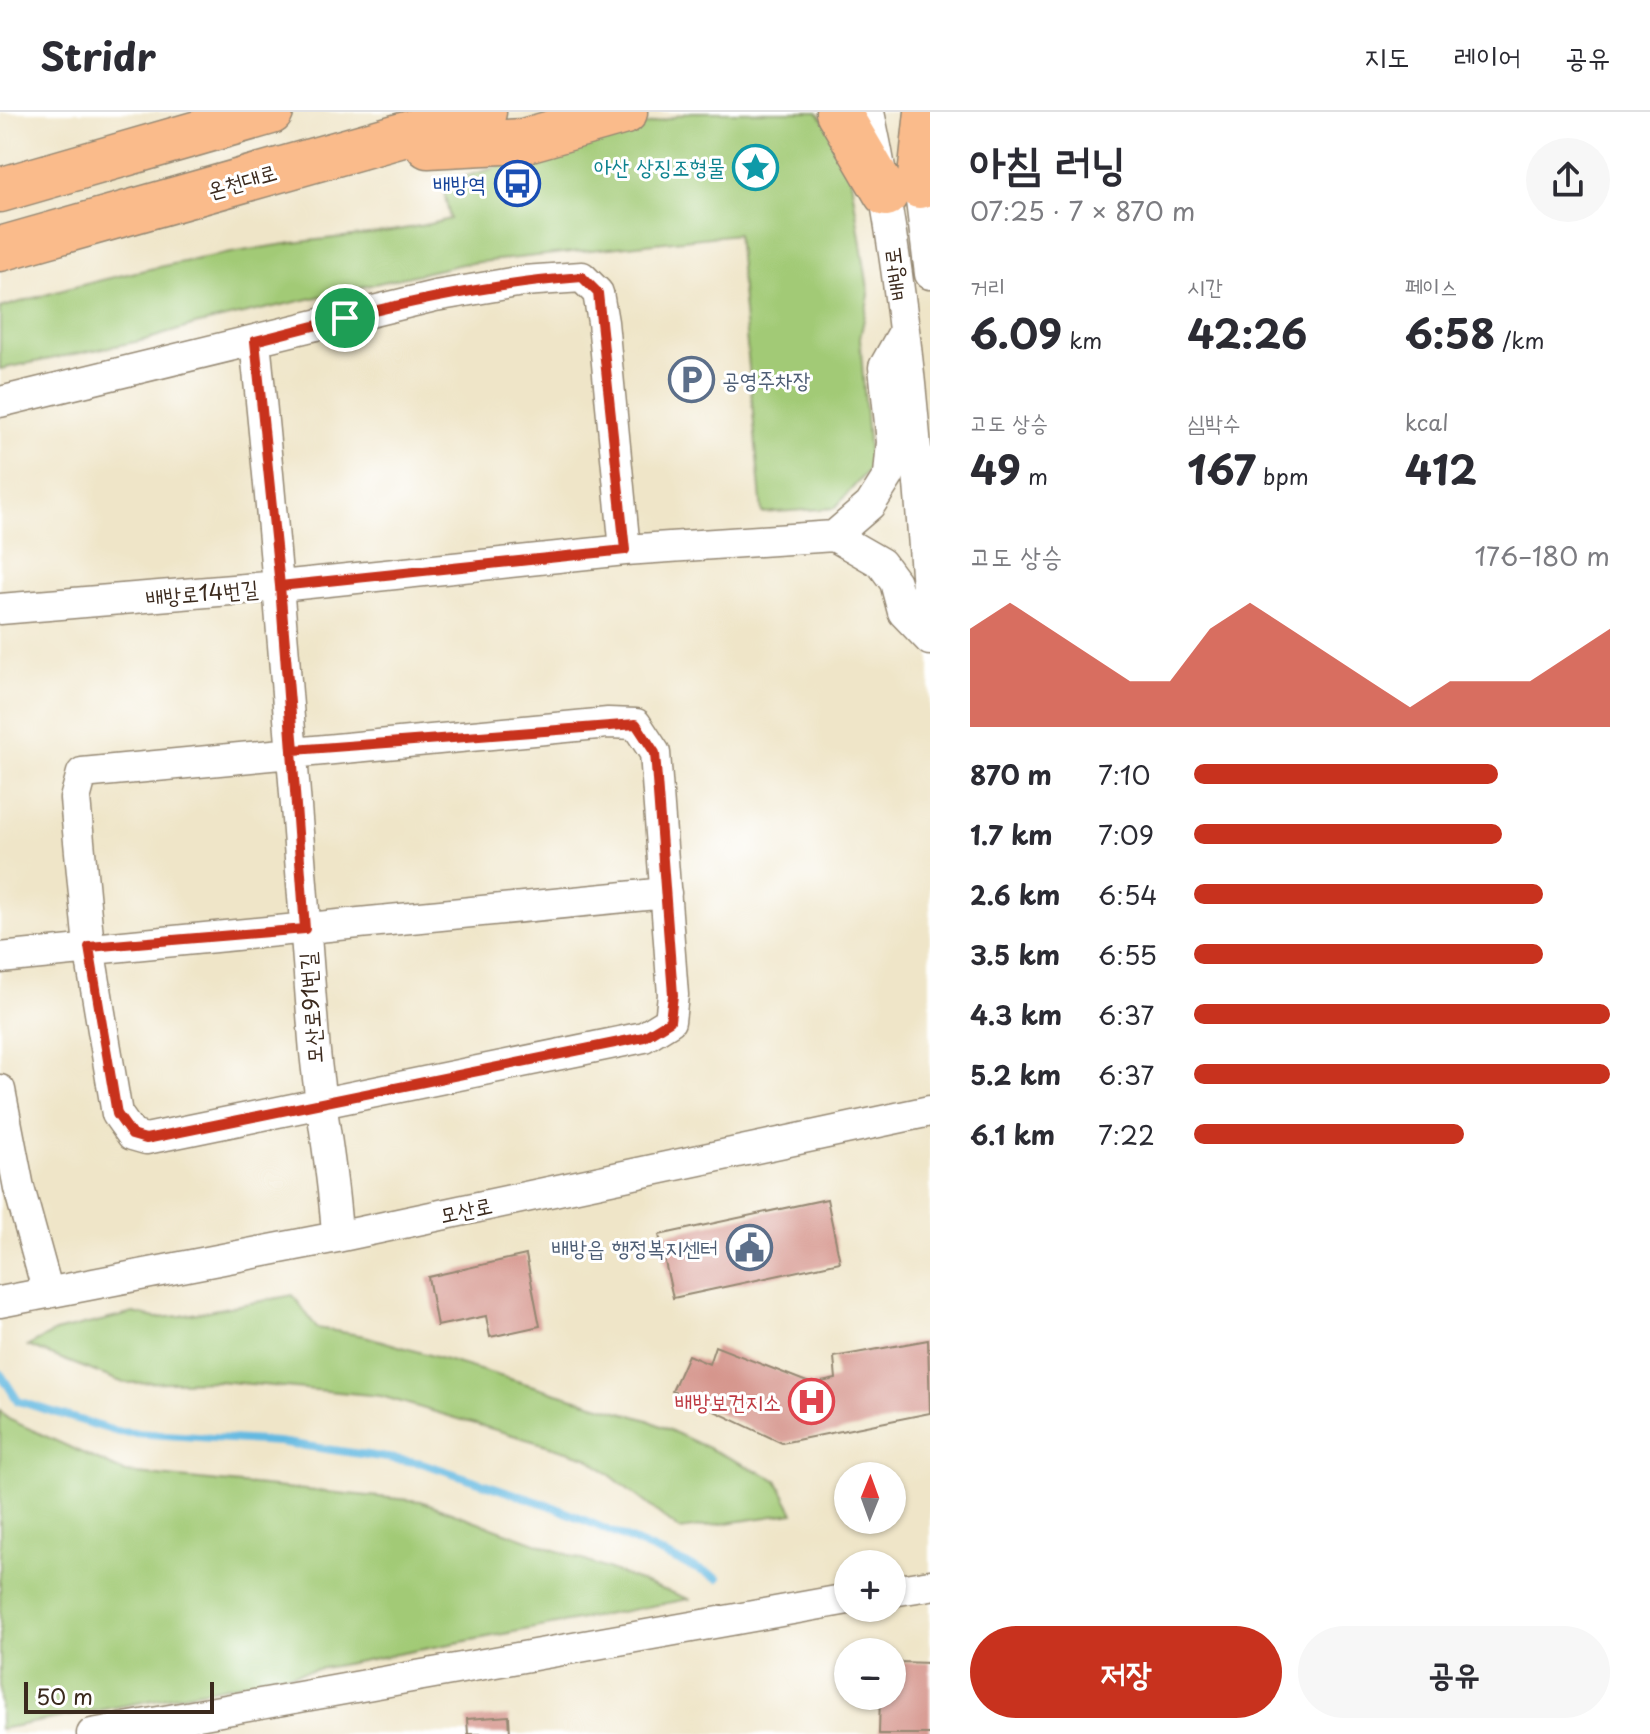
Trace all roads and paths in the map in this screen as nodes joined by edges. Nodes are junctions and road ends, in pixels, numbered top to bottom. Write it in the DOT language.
graph roads {
  1 [pos="271,112"];
  2 [pos="484,112"];
  3 [pos="625,112"];
  4 [pos="838,112"];
  5 [pos="869,112"];
  6 [pos="906,112"];
  7 [pos="927,112"];
  8 [pos="349,151"];
  9 [pos="0,190"];
  10 [pos="903,190"];
  11 [pos="0,249"];
  12 [pos="930,274"];
  13 [pos="902,335"];
  14 [pos="255,341"];
  15 [pos="0,402"];
  16 [pos="834,536"];
  17 [pos="625,550"];
  18 [pos="280,586"];
  19 [pos="0,609"];
  20 [pos="930,630"];
  21 [pos="930,640"];
  22 [pos="294,750"];
  23 [pos="666,893"];
  24 [pos="305,929"];
  25 [pos="89,947"];
  26 [pos="0,958"];
  27 [pos="0,1090"];
  28 [pos="319,1105"];
  29 [pos="930,1111"];
  30 [pos="337,1237"];
  31 [pos="23,1297"];
  32 [pos="930,1585"];
  33 [pos="906,1589"];
  34 [pos="834,1602"];
  35 [pos="92,1734"];
  1 -- 9 [label="highway"];
  2 -- 8 [label="highway, 온천대로"];
  3 -- 8 [label="highway"];
  4 -- 10 [label="highway"];
  5 -- 10 [label="street, 배방로"];
  6 -- 10 [label="street, 배방로"];
  7 -- 10 [label="highway"];
  8 -- 11 [label="highway, 온천대로"];
  10 -- 12 [label="street, 배방로"];
  10 -- 13 [label="street, 배방로"];
  13 -- 16 [label="street"];
  13 -- 20 [label="street, 배방로"];
  14 -- 15 [label="street"];
  14 -- 17 [label="street"];
  14 -- 18 [label="street, 모산로91번길"];
  16 -- 17 [label="street, 배방로14번길"];
  16 -- 21 [label="street"];
  17 -- 18 [label="street, 배방로14번길"];
  18 -- 19 [label="street, 배방로14번길"];
  18 -- 22 [label="street, 모산로91번길"];
  22 -- 23 [label="street"];
  22 -- 24 [label="street, 모산로91번길"];
  22 -- 25 [label="street"];
  23 -- 24 [label="street"];
  23 -- 28 [label="street"];
  24 -- 25 [label="street"];
  24 -- 28 [label="street, 모산로91번길"];
  25 -- 26 [label="street"];
  25 -- 28 [label="street"];
  27 -- 31 [label="street"];
  28 -- 30 [label="street, 모산로91번길"];
  29 -- 30 [label="street, 모산로"];
  30 -- 31 [label="street, 모산로"];
  32 -- 33 [label="street"];
  34 -- 35 [label="street"];
}
